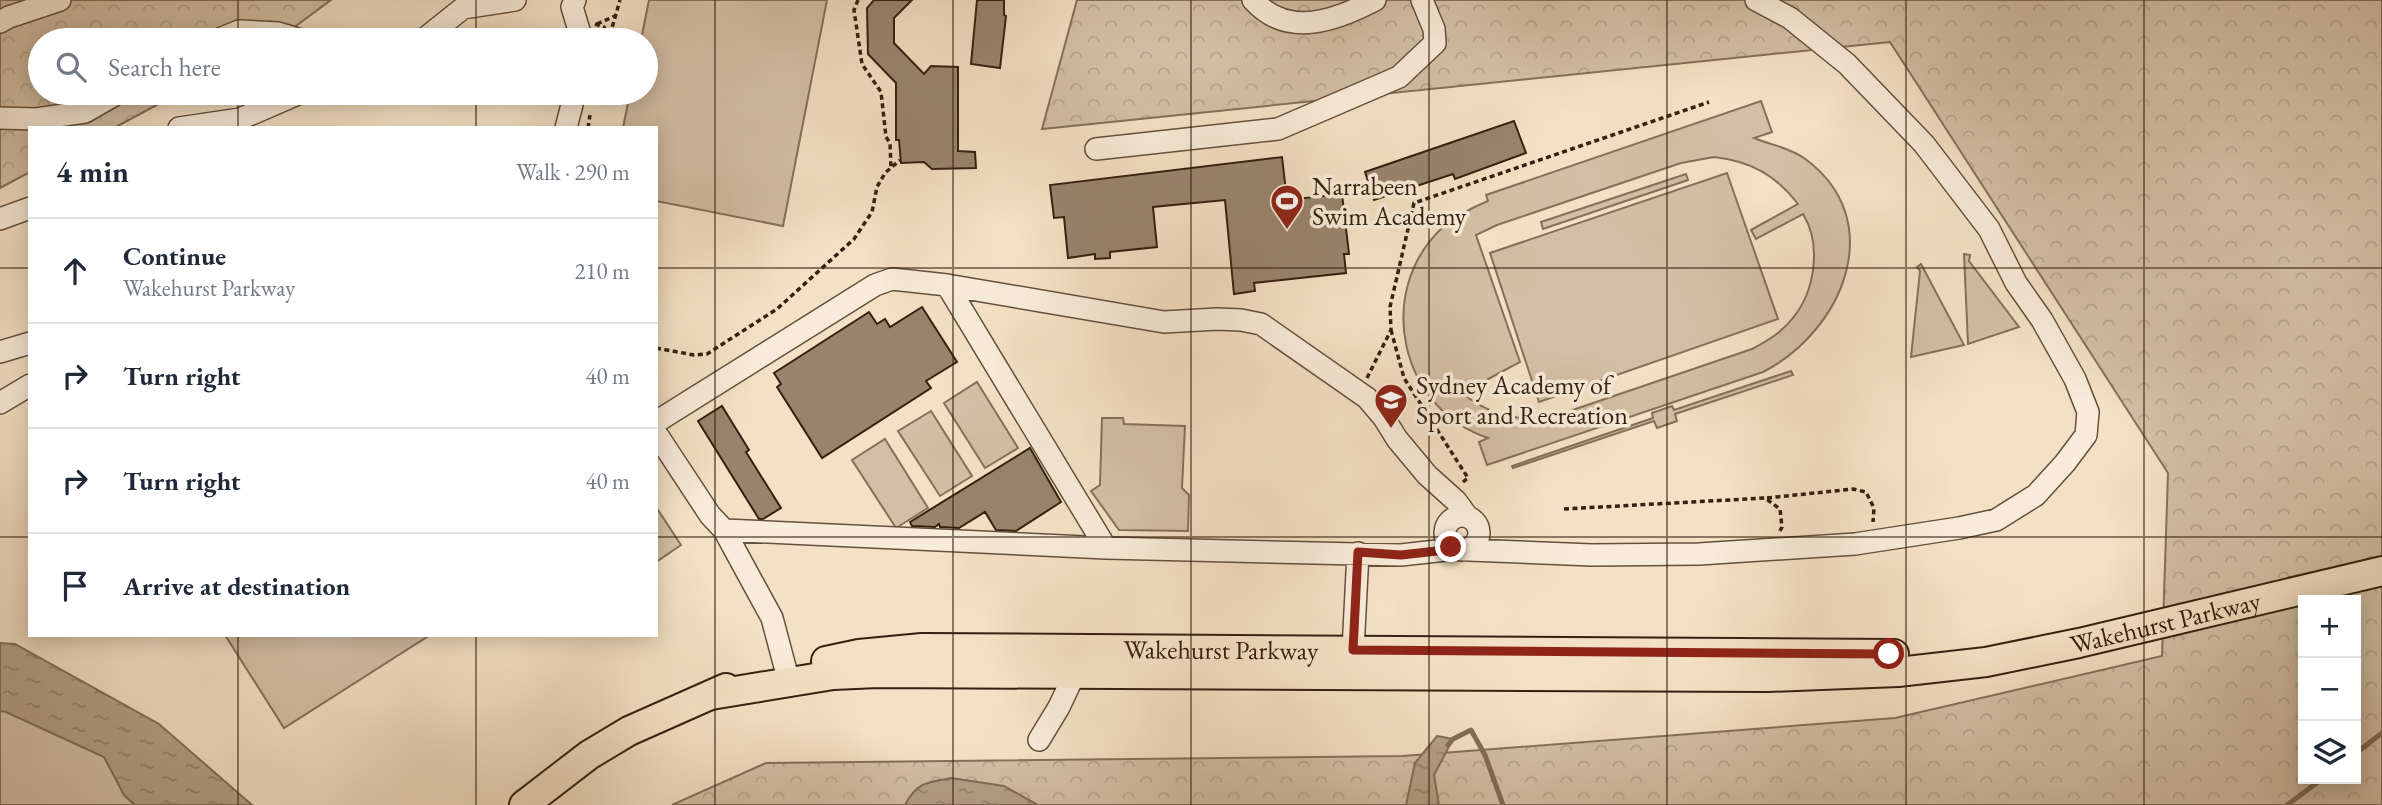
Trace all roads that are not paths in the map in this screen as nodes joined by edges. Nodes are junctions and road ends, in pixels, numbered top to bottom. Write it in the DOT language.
graph roads {
  1 [pos="60,0"];
  2 [pos="515,0"];
  3 [pos="1253,0"];
  4 [pos="1375,0"];
  5 [pos="1422,0"];
  6 [pos="1756,0"];
  7 [pos="568,2"];
  8 [pos="0,22"];
  9 [pos="438,28"];
  10 [pos="586,28"];
  11 [pos="97,105"];
  12 [pos="271,105"];
  13 [pos="572,105"];
  14 [pos="0,118"];
  15 [pos="191,126"];
  16 [pos="567,126"];
  17 [pos="1096,149"];
  18 [pos="28,209"];
  19 [pos="0,219"];
  20 [pos="947,285"];
  21 [pos="28,344"];
  22 [pos="0,352"];
  23 [pos="28,386"];
  24 [pos="0,403"];
  25 [pos="658,421"];
  26 [pos="658,436"];
  27 [pos="1427,475"];
  28 [pos="1467,516"];
  29 [pos="724,530"];
  30 [pos="1454,540"];
  31 [pos="1106,548"];
  32 [pos="1358,552"];
  33 [pos="2382,571"];
  34 [pos="1353,650"];
  35 [pos="2030,652"];
  36 [pos="1074,673"];
  37 [pos="1104,673"];
  38 [pos="787,675"];
  39 [pos="1385,675"];
  40 [pos="1039,740"];
  41 [pos="524,805"];
  1 -- 8 [label="street"];
  2 -- 9 [label="street"];
  3 -- 4 [label="street"];
  5 -- 17 [label="street"];
  6 -- 30 [label="street"];
  7 -- 10 [label="street"];
  11 -- 14 [label="street"];
  12 -- 15 [label="street"];
  13 -- 16 [label="street"];
  18 -- 19 [label="street"];
  20 -- 25 [label="street"];
  20 -- 27 [label="street"];
  20 -- 31 [label="street"];
  21 -- 22 [label="street"];
  23 -- 24 [label="street"];
  26 -- 29 [label="street"];
  27 -- 28 [label="street"];
  27 -- 30 [label="street"];
  28 -- 30 [label="street"];
  28 -- 30 [label="street"];
  29 -- 31 [label="street"];
  29 -- 38 [label="street"];
  30 -- 32 [label="street"];
  31 -- 32 [label="street"];
  32 -- 34 [label="street"];
  33 -- 35 [label="main road, Wakehurst Parkway"];
  34 -- 35 [label="main road, Wakehurst Parkway"];
  34 -- 37 [label="street"];
  34 -- 38 [label="main road, Wakehurst Parkway"];
  34 -- 39 [label="street"];
  35 -- 39 [label="main road, Wakehurst Parkway"];
  36 -- 37 [label="main road, Wakehurst Parkway"];
  36 -- 38 [label="main road, Wakehurst Parkway"];
  36 -- 40 [label="street"];
  37 -- 39 [label="main road, Wakehurst Parkway"];
  38 -- 41 [label="main road, Wakehurst Parkway"];
}
